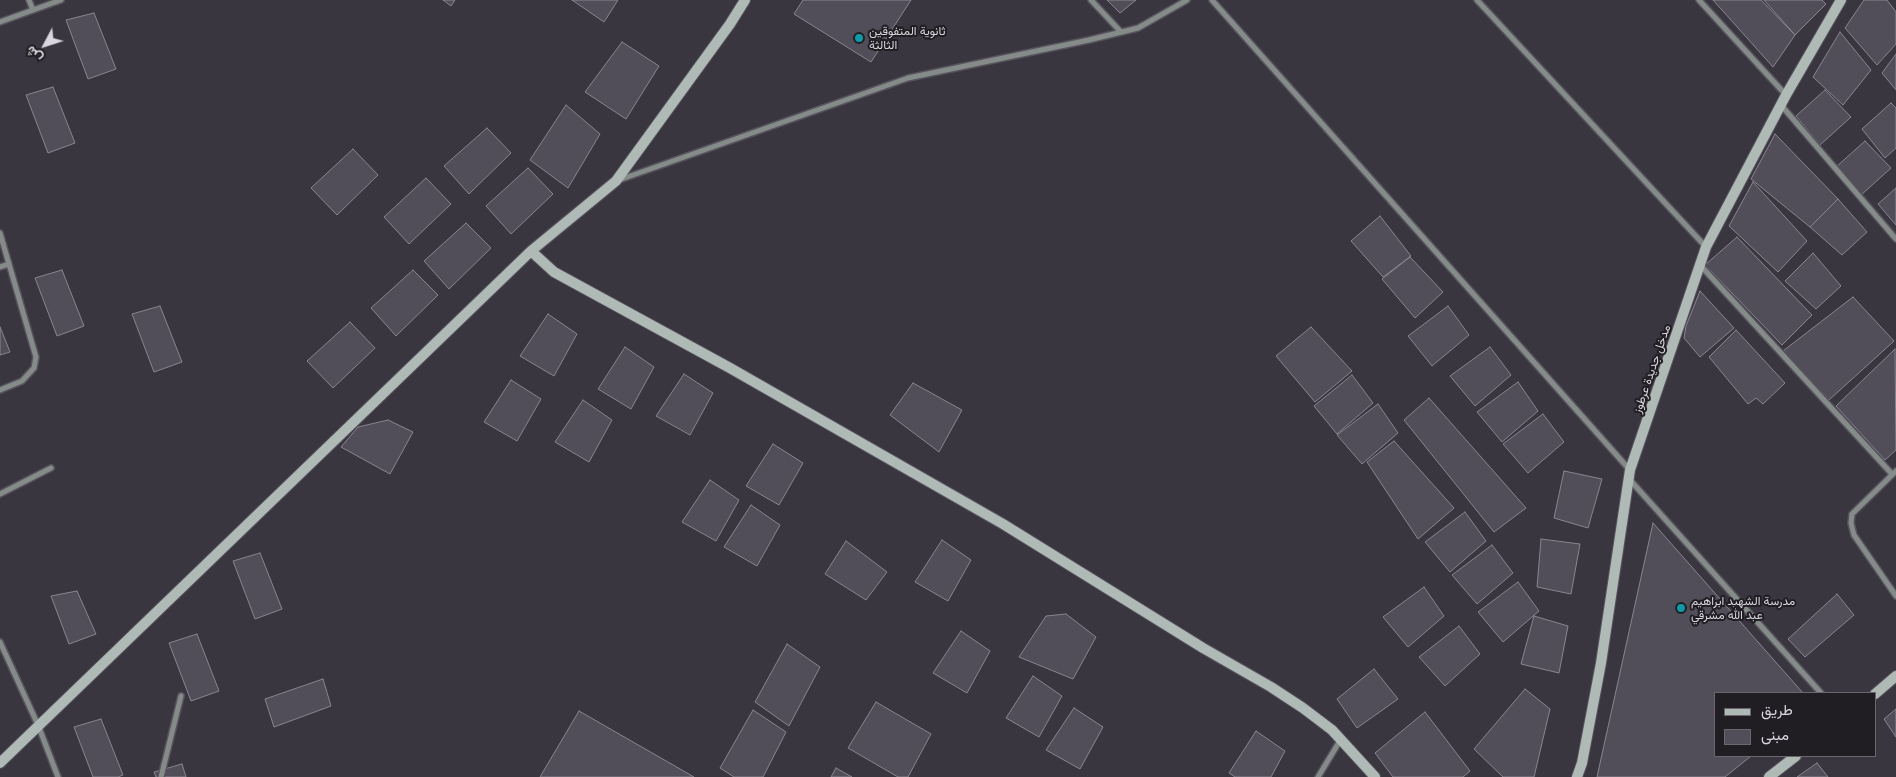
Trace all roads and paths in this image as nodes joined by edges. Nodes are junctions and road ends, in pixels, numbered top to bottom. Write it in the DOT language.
graph roads {
  1 [pos="29,0"];
  2 [pos="61,0"];
  3 [pos="745,0"];
  4 [pos="1091,0"];
  5 [pos="1187,0"];
  6 [pos="1212,0"];
  7 [pos="1477,0"];
  8 [pos="1699,0"];
  9 [pos="1836,2"];
  10 [pos="33,10"];
  11 [pos="0,22"];
  12 [pos="1121,32"];
  13 [pos="1786,95"];
  14 [pos="1781,105"];
  15 [pos="616,181"];
  16 [pos="0,233"];
  17 [pos="1896,239"];
  18 [pos="1706,248"];
  19 [pos="531,251"];
  20 [pos="9,264"];
  21 [pos="1701,266"];
  22 [pos="0,267"];
  23 [pos="0,390"];
  24 [pos="51,468"];
  25 [pos="1894,472"];
  26 [pos="1629,474"];
  27 [pos="0,494"];
  28 [pos="1896,596"];
  29 [pos="0,642"];
  30 [pos="1896,676"];
  31 [pos="1819,692"];
  32 [pos="1876,693"];
  33 [pos="181,696"];
  34 [pos="38,725"];
  35 [pos="1341,739"];
  36 [pos="1795,757"];
  37 [pos="0,763"];
  38 [pos="58,777"];
  39 [pos="161,777"];
  40 [pos="1318,777"];
  41 [pos="1375,777"];
  42 [pos="1577,777"];
  43 [pos="1769,777"];
  1 -- 10 [label="street"];
  2 -- 10 [label="street"];
  3 -- 15 [label="street"];
  4 -- 12 [label="street"];
  5 -- 12 [label="street"];
  6 -- 26 [label="street"];
  7 -- 18 [label="street"];
  8 -- 13 [label="street"];
  9 -- 13 [label="street, مدخل جديدة عرطوز"];
  10 -- 11 [label="street"];
  12 -- 15 [label="street"];
  13 -- 14 [label="street, مدخل جديدة عرطوز"];
  14 -- 17 [label="street"];
  14 -- 18 [label="street, مدخل جديدة عرطوز"];
  15 -- 19 [label="street"];
  16 -- 20 [label="street"];
  18 -- 21 [label="street, مدخل جديدة عرطوز"];
  19 -- 34 [label="street"];
  19 -- 35 [label="street"];
  20 -- 22 [label="street"];
  20 -- 23 [label="street"];
  21 -- 25 [label="street"];
  21 -- 26 [label="street, مدخل جديدة عرطوز"];
  24 -- 27 [label="street"];
  25 -- 28 [label="street"];
  26 -- 31 [label="street"];
  26 -- 42 [label="street, مدخل جديدة عرطوز"];
  29 -- 34 [label="street"];
  30 -- 32 [label="street"];
  33 -- 39 [label="street"];
  34 -- 37 [label="street"];
  34 -- 38 [label="street"];
  35 -- 40 [label="street"];
  35 -- 41 [label="street"];
  36 -- 43 [label="street"];
}
